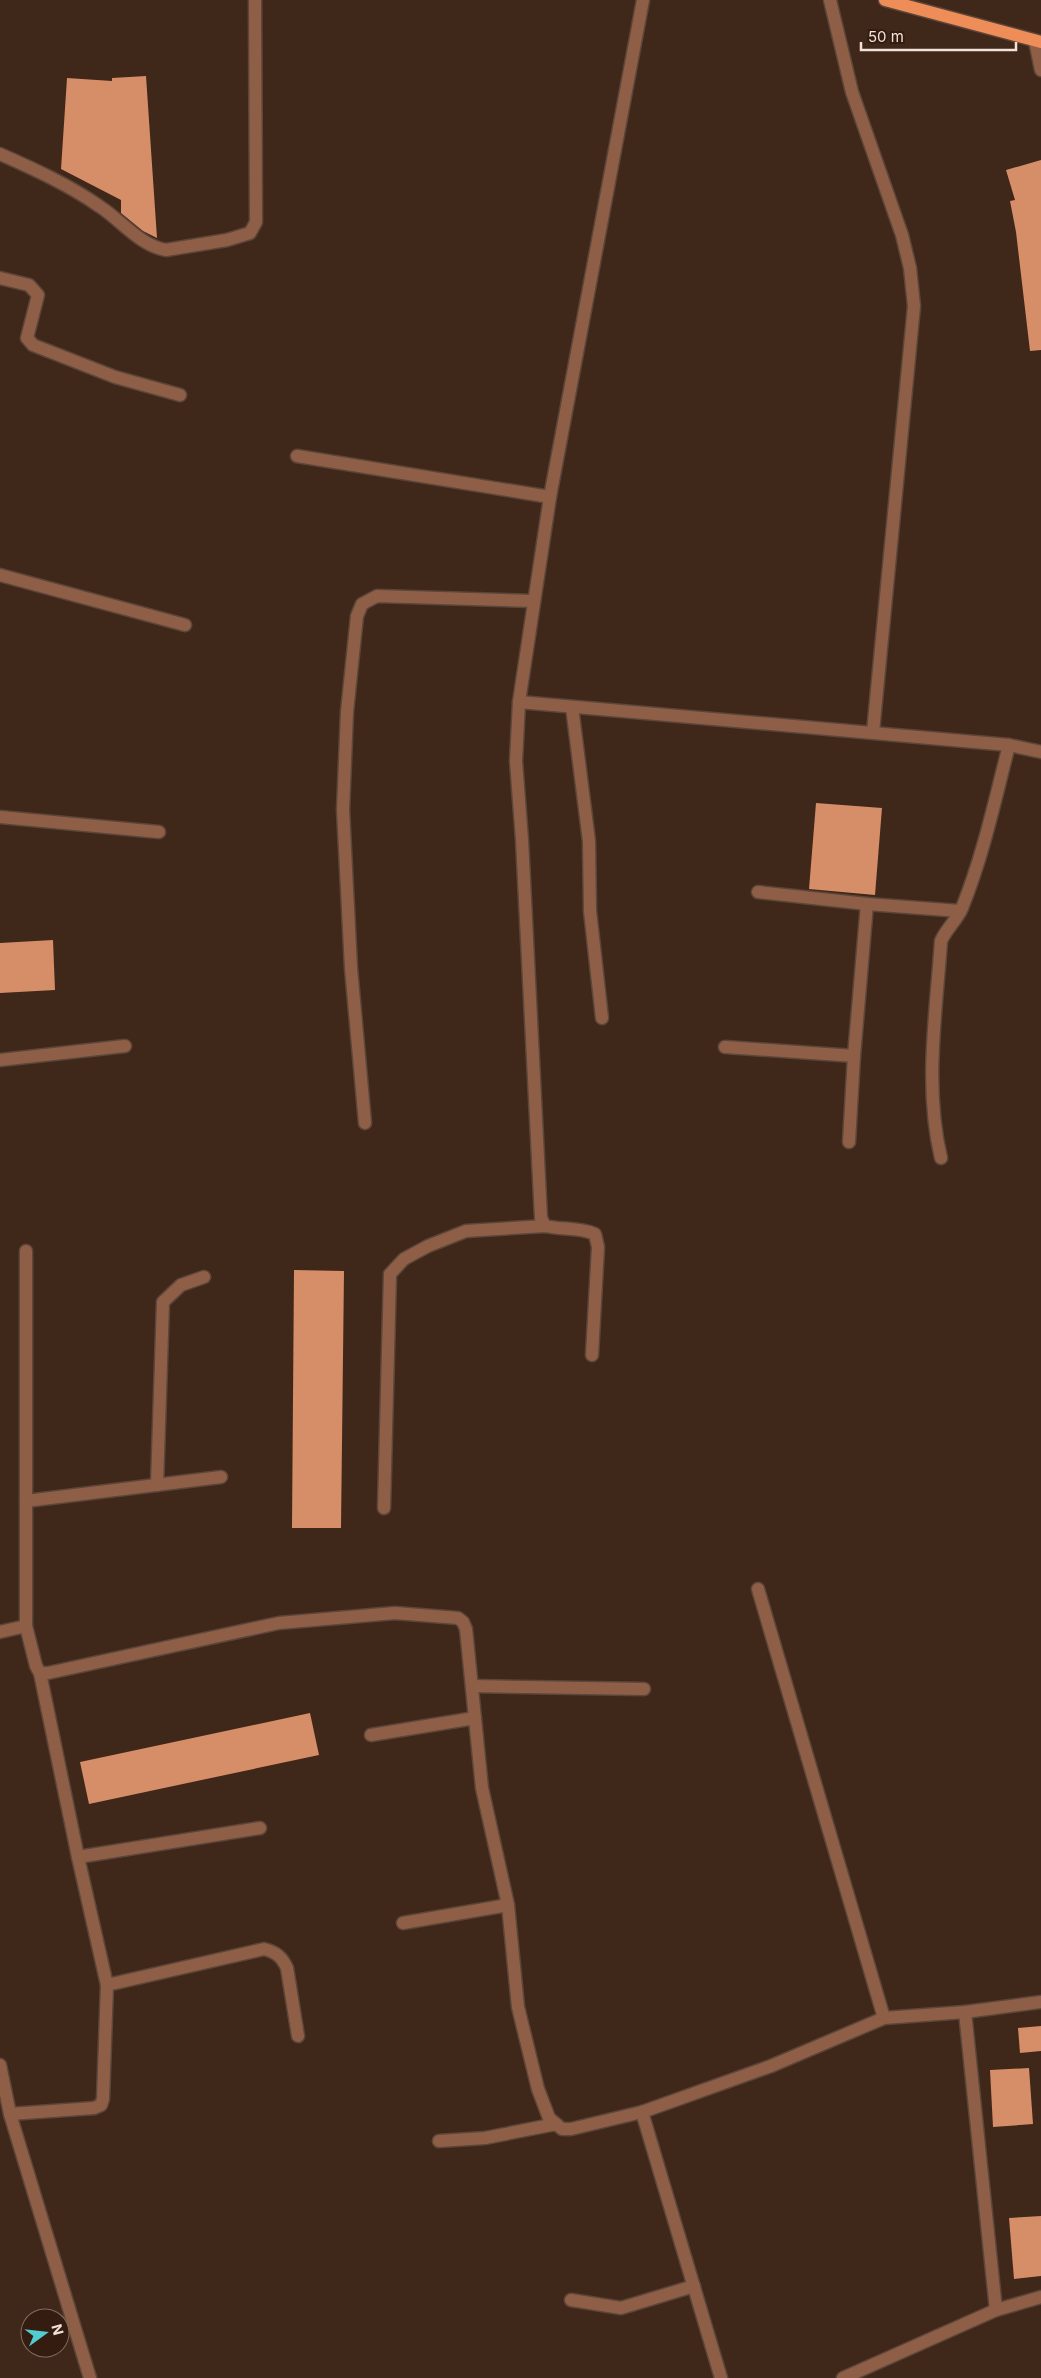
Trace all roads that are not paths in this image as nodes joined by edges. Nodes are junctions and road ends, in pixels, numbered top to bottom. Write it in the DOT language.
graph roads {
  1 [pos="255,0"];
  2 [pos="643,0"];
  3 [pos="830,0"];
  4 [pos="885,0"];
  5 [pos="1038,41"];
  6 [pos="1041,70"];
  7 [pos="0,154"];
  8 [pos="0,278"];
  9 [pos="180,396"];
  10 [pos="297,456"];
  11 [pos="550,497"];
  12 [pos="0,576"];
  13 [pos="534,601"];
  14 [pos="185,625"];
  15 [pos="519,702"];
  16 [pos="572,707"];
  17 [pos="873,732"];
  18 [pos="1009,745"];
  19 [pos="1041,752"];
  20 [pos="0,817"];
  21 [pos="159,832"];
  22 [pos="758,892"];
  23 [pos="867,904"];
  24 [pos="960,911"];
  25 [pos="602,1018"];
  26 [pos="125,1046"];
  27 [pos="725,1047"];
  28 [pos="854,1056"];
  29 [pos="0,1060"];
  30 [pos="365,1124"];
  31 [pos="849,1142"];
  32 [pos="941,1158"];
  33 [pos="545,1226"];
  34 [pos="26,1251"];
  35 [pos="204,1277"];
  36 [pos="592,1355"];
  37 [pos="221,1477"];
  38 [pos="157,1485"];
  39 [pos="26,1501"];
  40 [pos="384,1508"];
  41 [pos="758,1589"];
  42 [pos="26,1626"];
  43 [pos="0,1632"];
  44 [pos="40,1673"];
  45 [pos="472,1686"];
  46 [pos="644,1689"];
  47 [pos="475,1718"];
  48 [pos="371,1734"];
  49 [pos="260,1828"];
  50 [pos="78,1857"];
  51 [pos="508,1905"];
  52 [pos="403,1923"];
  53 [pos="107,1986"];
  54 [pos="1041,2002"];
  55 [pos="965,2012"];
  56 [pos="884,2018"];
  57 [pos="298,2036"];
  58 [pos="0,2065"];
  59 [pos="642,2112"];
  60 [pos="10,2114"];
  61 [pos="556,2124"];
  62 [pos="439,2141"];
  63 [pos="694,2286"];
  64 [pos="1041,2297"];
  65 [pos="571,2300"];
  66 [pos="996,2310"];
  67 [pos="90,2378"];
  68 [pos="721,2378"];
  69 [pos="843,2378"];
  1 -- 7 [label="street"];
  2 -- 11 [label="street"];
  3 -- 17 [label="street"];
  4 -- 5 [label="main road"];
  5 -- 6 [label="street"];
  8 -- 9 [label="street"];
  10 -- 11 [label="street"];
  11 -- 13 [label="street"];
  12 -- 14 [label="street"];
  13 -- 15 [label="street"];
  13 -- 30 [label="street"];
  15 -- 16 [label="street"];
  15 -- 33 [label="street"];
  16 -- 17 [label="street"];
  16 -- 25 [label="street"];
  17 -- 18 [label="street"];
  18 -- 19 [label="street"];
  18 -- 24 [label="street"];
  20 -- 21 [label="street"];
  22 -- 23 [label="street"];
  23 -- 24 [label="street"];
  23 -- 28 [label="street"];
  24 -- 32 [label="street"];
  26 -- 29 [label="street"];
  27 -- 28 [label="street"];
  28 -- 31 [label="street"];
  33 -- 36 [label="street"];
  33 -- 40 [label="street"];
  34 -- 39 [label="street"];
  35 -- 38 [label="street"];
  37 -- 38 [label="street"];
  38 -- 39 [label="street"];
  39 -- 42 [label="street"];
  41 -- 56 [label="street"];
  42 -- 43 [label="street"];
  42 -- 44 [label="street"];
  44 -- 45 [label="street"];
  44 -- 50 [label="street"];
  45 -- 46 [label="street"];
  45 -- 47 [label="street"];
  47 -- 48 [label="street"];
  47 -- 51 [label="street"];
  49 -- 50 [label="street"];
  50 -- 53 [label="street"];
  51 -- 52 [label="street"];
  51 -- 61 [label="street"];
  53 -- 57 [label="street"];
  53 -- 60 [label="street"];
  54 -- 55 [label="street"];
  55 -- 56 [label="street"];
  55 -- 66 [label="street"];
  56 -- 59 [label="street"];
  58 -- 60 [label="street"];
  59 -- 61 [label="street"];
  59 -- 63 [label="street"];
  60 -- 67 [label="street"];
  61 -- 62 [label="street"];
  63 -- 65 [label="street"];
  63 -- 68 [label="street"];
  64 -- 66 [label="street"];
  66 -- 69 [label="street"];
}
